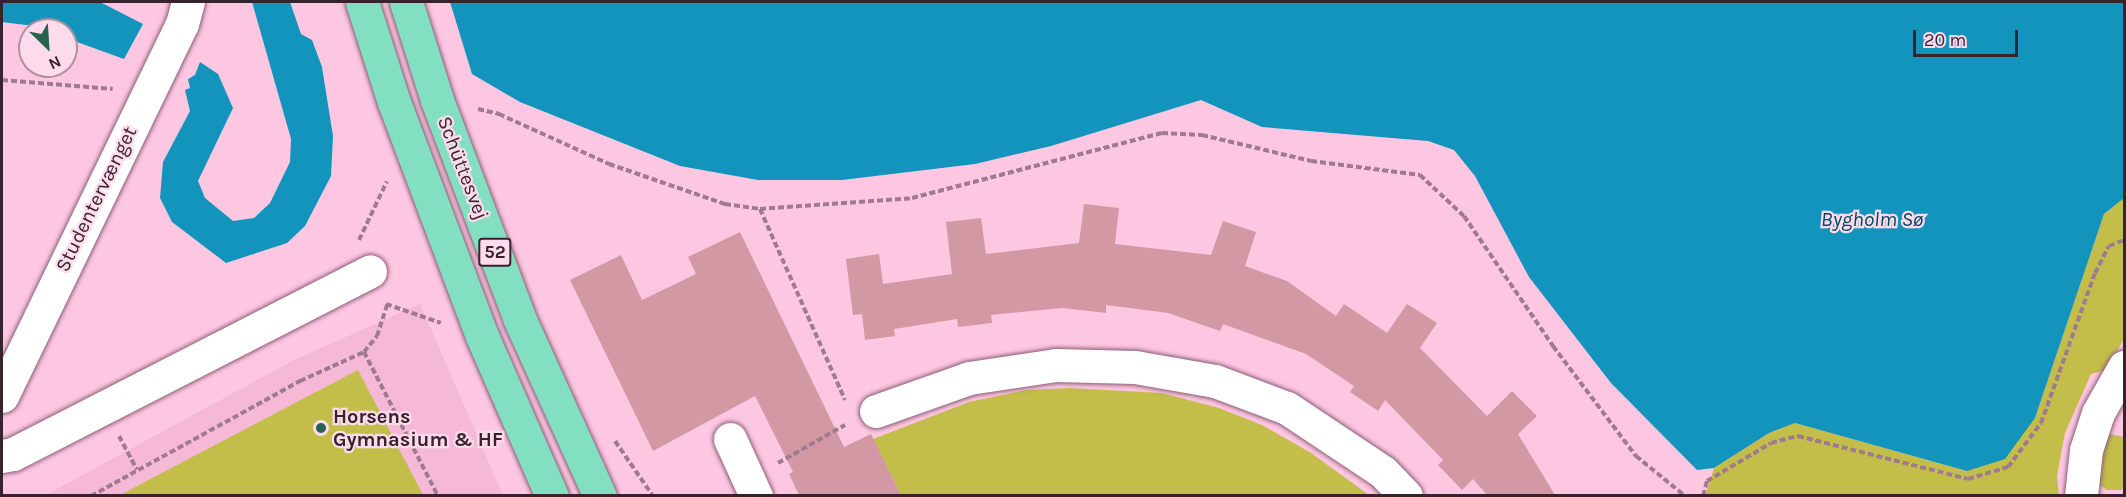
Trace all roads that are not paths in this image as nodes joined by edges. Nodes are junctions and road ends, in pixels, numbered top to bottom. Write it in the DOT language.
graph roads {
  1 [pos="188,2"];
  2 [pos="362,2"];
  3 [pos="406,2"];
  4 [pos="370,270"];
  5 [pos="2124,367"];
  6 [pos="2,396"];
  7 [pos="865,416"];
  8 [pos="730,439"];
  9 [pos="2,456"];
  10 [pos="752,487"];
  11 [pos="552,495"];
  12 [pos="600,495"];
  13 [pos="1406,495"];
  14 [pos="2081,495"];
  1 -- 6 [label="street, Studentervænget"];
  2 -- 11 [label="main road, Schüttesvej / 52"];
  3 -- 12 [label="main road, Schüttesvej / 52"];
  4 -- 9 [label="street"];
  5 -- 14 [label="street"];
  7 -- 13 [label="street"];
  8 -- 10 [label="street"];
}
